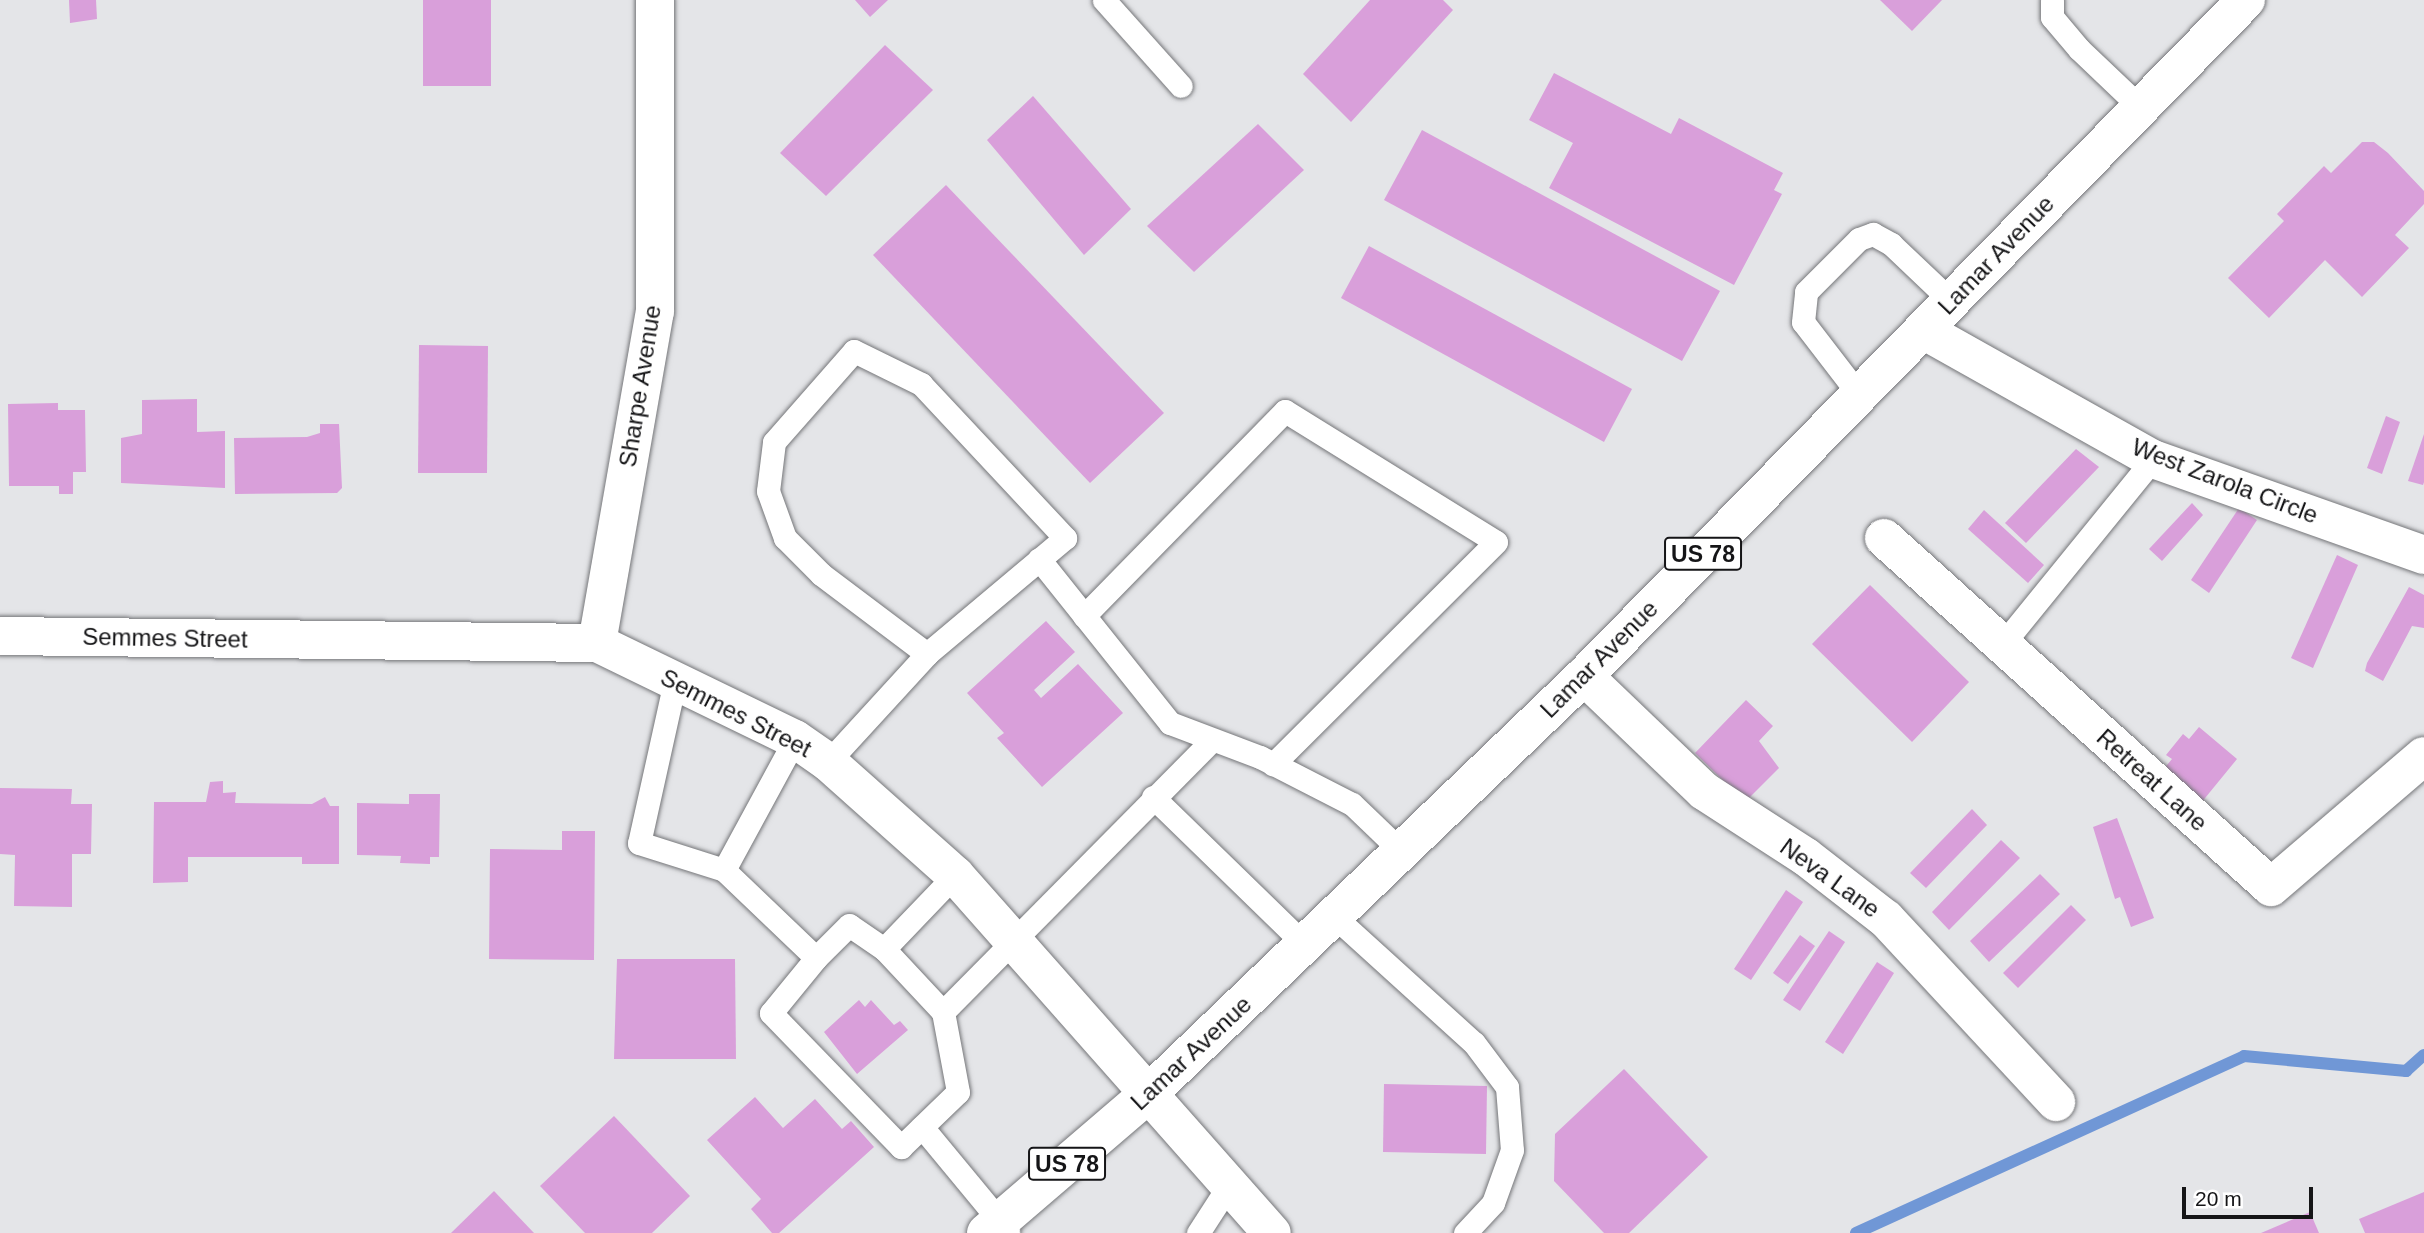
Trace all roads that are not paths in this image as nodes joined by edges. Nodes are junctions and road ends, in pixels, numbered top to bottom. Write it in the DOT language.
graph roads {
  1 [pos="655,0"];
  2 [pos="1104,0"];
  3 [pos="2052,0"];
  4 [pos="2246,0"];
  5 [pos="1181,86"];
  6 [pos="2140,107"];
  7 [pos="1951,301"];
  8 [pos="1923,330"];
  9 [pos="1860,396"];
  10 [pos="2152,459"];
  11 [pos="1884,538"];
  12 [pos="2424,555"];
  13 [pos="1039,559"];
  14 [pos="1084,616"];
  15 [pos="0,636"];
  16 [pos="597,643"];
  17 [pos="2002,645"];
  18 [pos="927,654"];
  19 [pos="1584,676"];
  20 [pos="675,681"];
  21 [pos="795,739"];
  22 [pos="1211,741"];
  23 [pos="2424,755"];
  24 [pos="828,762"];
  25 [pos="1273,764"];
  26 [pos="1153,797"];
  27 [pos="1402,852"];
  28 [pos="724,870"];
  29 [pos="956,875"];
  30 [pos="1336,918"];
  31 [pos="1014,938"];
  32 [pos="1306,946"];
  33 [pos="884,949"];
  34 [pos="816,958"];
  35 [pos="943,1012"];
  36 [pos="1147,1095"];
  37 [pos="2056,1102"];
  38 [pos="922,1127"];
  39 [pos="1229,1185"];
  40 [pos="999,1229"];
  41 [pos="1198,1233"];
  42 [pos="1272,1233"];
  43 [pos="1465,1233"];
  1 -- 16 [label="main road, Sharpe Avenue"];
  2 -- 5 [label="lane"];
  3 -- 6 [label="lane"];
  4 -- 6 [label="main road, Lamar Avenue / US 78"];
  6 -- 7 [label="main road, Lamar Avenue / US 78"];
  7 -- 8 [label="main road, Lamar Avenue / US 78"];
  7 -- 9 [label="lane"];
  8 -- 9 [label="main road, Lamar Avenue / US 78"];
  8 -- 10 [label="main road, West Zarola Circle"];
  9 -- 19 [label="main road, Lamar Avenue / US 78"];
  10 -- 12 [label="main road, West Zarola Circle"];
  10 -- 17 [label="lane"];
  11 -- 17 [label="main road, Retreat Lane"];
  13 -- 14 [label="lane"];
  13 -- 18 [label="lane"];
  13 -- 18 [label="lane"];
  14 -- 22 [label="lane"];
  14 -- 25 [label="lane"];
  15 -- 16 [label="main road, Semmes Street"];
  16 -- 20 [label="main road, Semmes Street"];
  17 -- 23 [label="main road, Retreat Lane"];
  18 -- 24 [label="lane"];
  19 -- 27 [label="main road, Lamar Avenue / US 78"];
  19 -- 37 [label="main road, Neva Lane"];
  20 -- 21 [label="main road, Semmes Street"];
  20 -- 28 [label="lane"];
  21 -- 24 [label="main road, Semmes Street"];
  21 -- 28 [label="lane"];
  22 -- 25 [label="lane"];
  22 -- 26 [label="lane"];
  24 -- 29 [label="main road, Semmes Street"];
  25 -- 27 [label="lane"];
  26 -- 31 [label="lane"];
  26 -- 32 [label="lane"];
  27 -- 30 [label="main road, Lamar Avenue / US 78"];
  28 -- 34 [label="lane"];
  29 -- 31 [label="main road, Semmes Street"];
  29 -- 33 [label="lane"];
  30 -- 32 [label="main road, Lamar Avenue / US 78"];
  30 -- 43 [label="lane"];
  31 -- 35 [label="lane"];
  31 -- 36 [label="main road, Semmes Street"];
  32 -- 36 [label="main road, Lamar Avenue / US 78"];
  33 -- 34 [label="lane"];
  33 -- 35 [label="lane"];
  34 -- 38 [label="lane"];
  35 -- 38 [label="lane"];
  36 -- 39 [label="main road, Semmes Street"];
  36 -- 40 [label="main road, Lamar Avenue / US 78"];
  38 -- 40 [label="lane"];
  39 -- 41 [label="lane"];
  39 -- 42 [label="main road, Semmes Street"];
}
